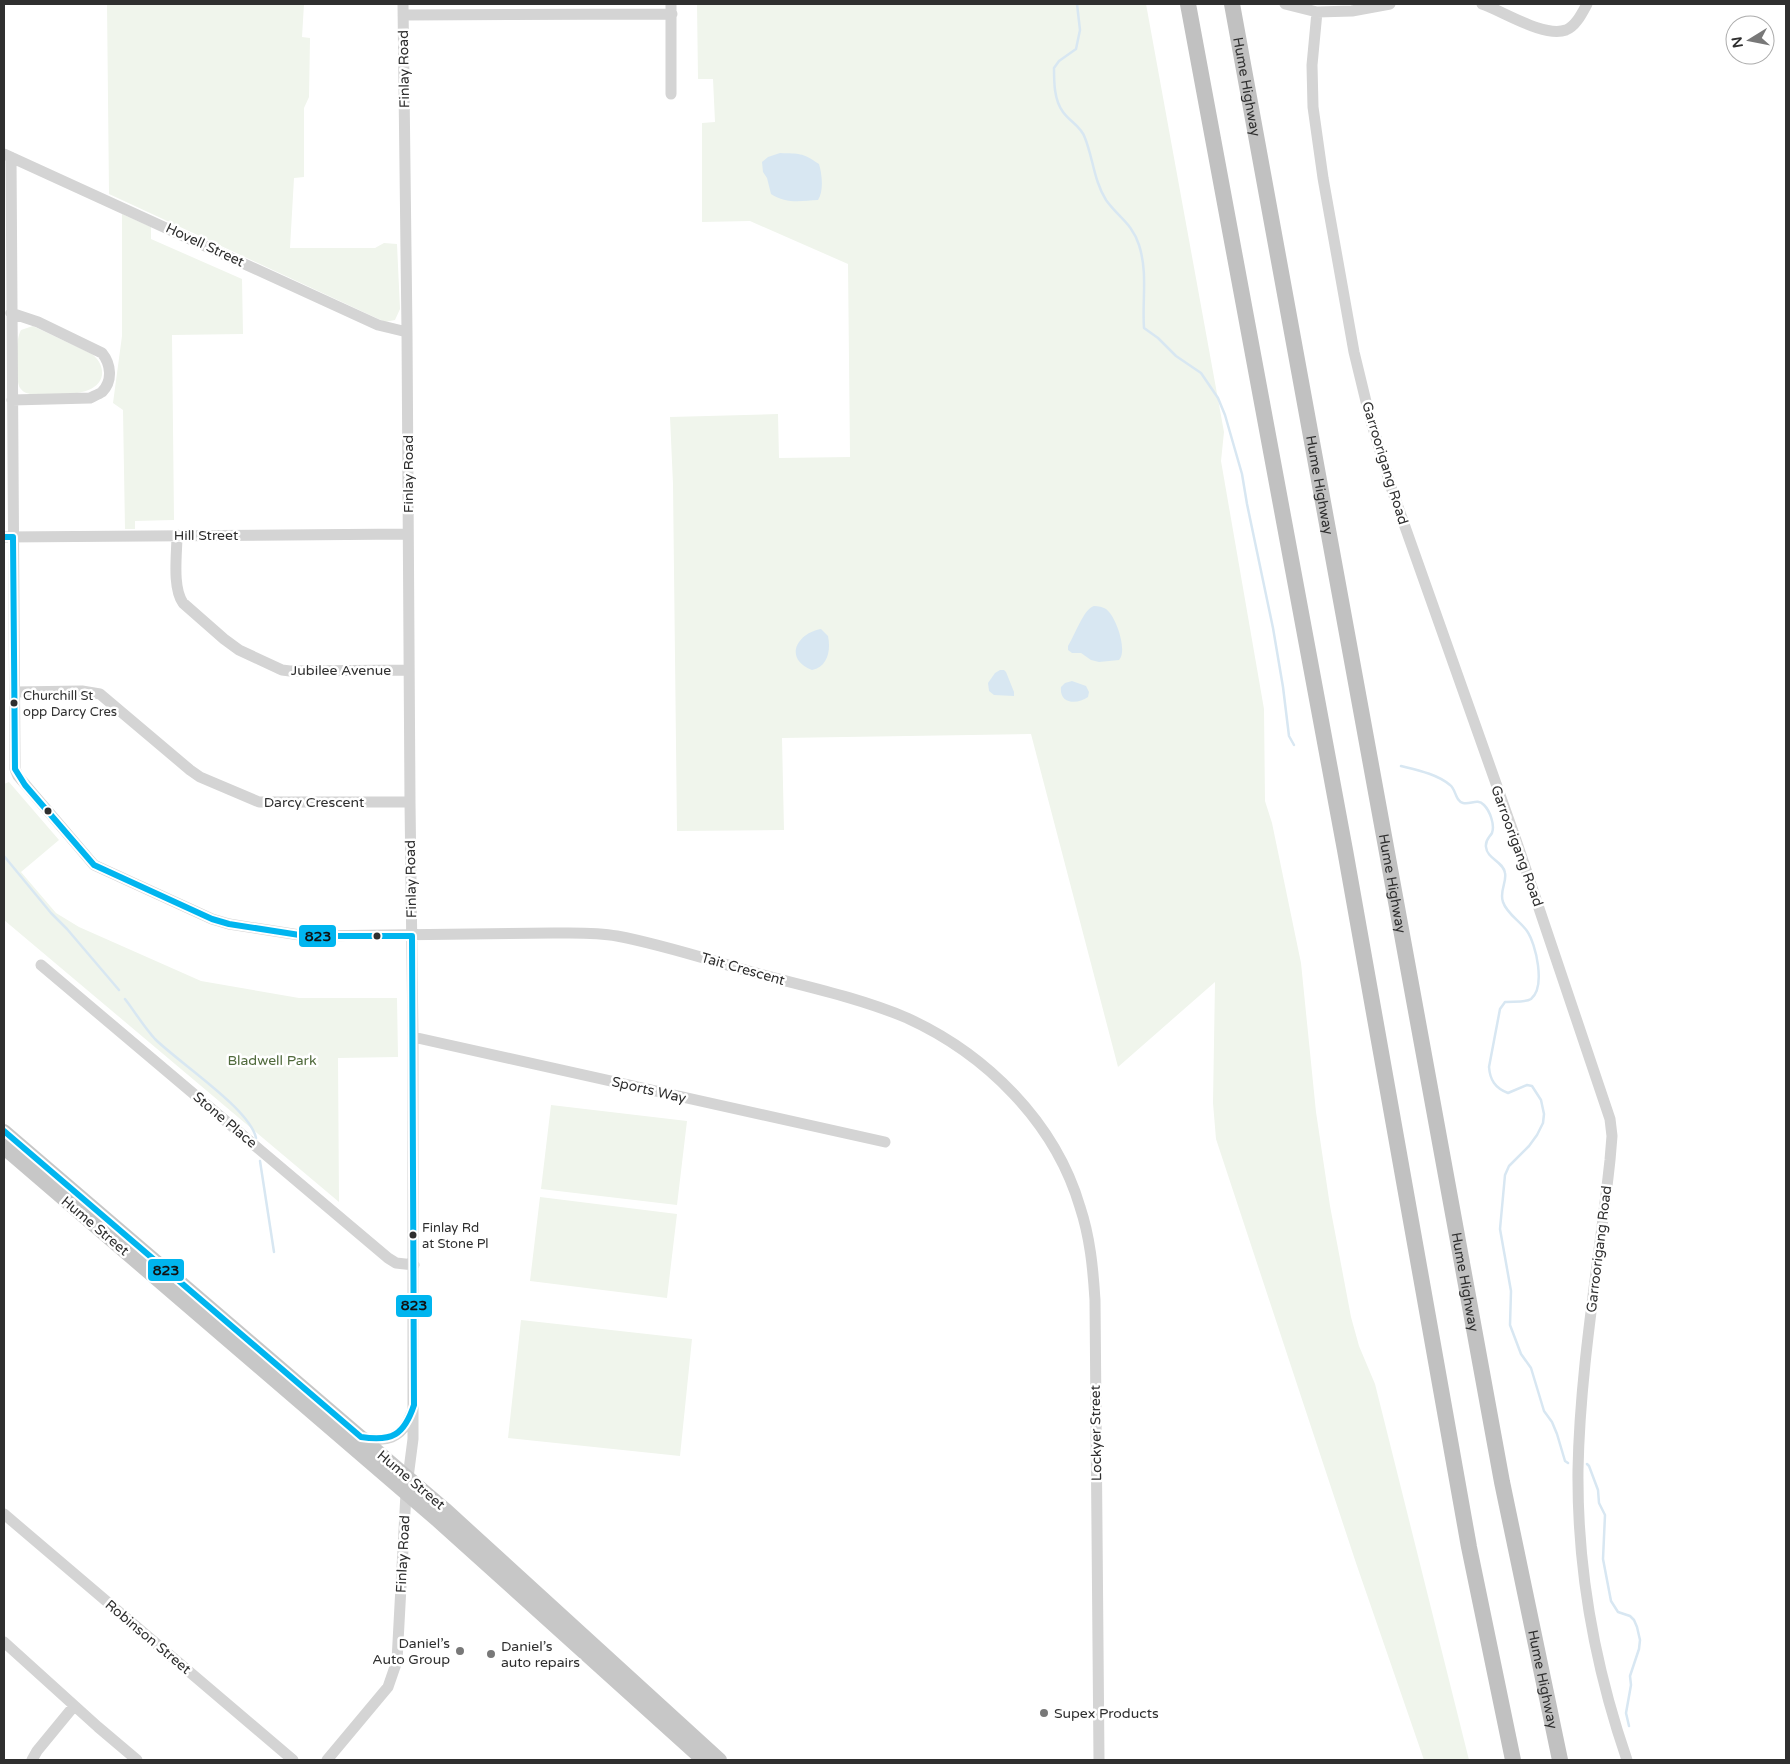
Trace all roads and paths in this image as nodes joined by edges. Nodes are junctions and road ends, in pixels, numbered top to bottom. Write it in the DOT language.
graph roads {
  1 [pos="1188,4"];
  2 [pos="1232,4"];
  3 [pos="1285,4"];
  4 [pos="1390,4"];
  5 [pos="1482,4"];
  6 [pos="1587,4"];
  7 [pos="403,9"];
  8 [pos="671,9"];
  9 [pos="1317,12"];
  10 [pos="671,94"];
  11 [pos="7,156"];
  12 [pos="12,313"];
  13 [pos="407,332"];
  14 [pos="8,346"];
  15 [pos="12,400"];
  16 [pos="408,534"];
  17 [pos="177,535"];
  18 [pos="8,537"];
  19 [pos="9,603"];
  20 [pos="409,670"];
  21 [pos="15,692"];
  22 [pos="410,802"];
  23 [pos="412,936"];
  24 [pos="41,965"];
  25 [pos="413,1037"];
  26 [pos="1035,1118"];
  27 [pos="4,1131"];
  28 [pos="885,1142"];
  29 [pos="4,1148"];
  30 [pos="414,1266"];
  31 [pos="414,1405"];
  32 [pos="361,1438"];
  33 [pos="408,1477"];
  34 [pos="406,1493"];
  35 [pos="4,1514"];
  36 [pos="4,1642"];
  37 [pos="74,1706"];
  38 [pos="32,1760"];
  39 [pos="138,1760"];
  40 [pos="293,1760"];
  41 [pos="327,1760"];
  42 [pos="703,1760"];
  43 [pos="720,1760"];
  44 [pos="1099,1760"];
  45 [pos="1513,1760"];
  46 [pos="1560,1760"];
  47 [pos="1627,1760"];
  1 -- 45 [label="highway"];
  2 -- 46 [label="highway, Hume Highway"];
  3 -- 9 [label="street"];
  4 -- 9 [label="street"];
  5 -- 6 [label="street"];
  7 -- 8 [label="street"];
  7 -- 13 [label="street, Finlay Road"];
  8 -- 10 [label="street"];
  9 -- 47 [label="street, Garroorigang Road"];
  11 -- 12 [label="street, Tait Crescent"];
  11 -- 13 [label="street, Hovell Street"];
  12 -- 14 [label="street, Tait Crescent"];
  12 -- 15 [label="street"];
  13 -- 16 [label="street, Finlay Road"];
  14 -- 15 [label="street, Tait Crescent"];
  15 -- 18 [label="street, Tait Crescent"];
  16 -- 17 [label="street, Hill Street"];
  16 -- 20 [label="street, Finlay Road"];
  17 -- 18 [label="street, Hill Street"];
  17 -- 20 [label="street, Jubilee Avenue"];
  18 -- 19 [label="street, Tait Crescent"];
  19 -- 21 [label="street, Tait Crescent"];
  20 -- 22 [label="street, Finlay Road"];
  21 -- 22 [label="street, Darcy Crescent"];
  21 -- 23 [label="street, Tait Crescent"];
  22 -- 23 [label="street, Finlay Road"];
  23 -- 25 [label="street, Finlay Road"];
  23 -- 26 [label="street, Tait Crescent"];
  24 -- 30 [label="street, Stone Place"];
  25 -- 28 [label="street, Sports Way"];
  25 -- 30 [label="street, Finlay Road"];
  26 -- 44 [label="street, Lockyer Street"];
  27 -- 32 [label="main road, Hume Street"];
  29 -- 34 [label="main road, Hume Street"];
  30 -- 31 [label="street, Finlay Road"];
  31 -- 32 [label="street"];
  31 -- 33 [label="street, Finlay Road"];
  32 -- 33 [label="main road, Hume Street"];
  33 -- 34 [label="street, Finlay Road"];
  33 -- 43 [label="main road, Hume Street"];
  34 -- 41 [label="street, Finlay Road"];
  34 -- 42 [label="main road, Hume Street"];
  35 -- 40 [label="street, Robinson Street"];
  36 -- 37 [label="street"];
  37 -- 38 [label="street"];
  37 -- 39 [label="street"];
}
